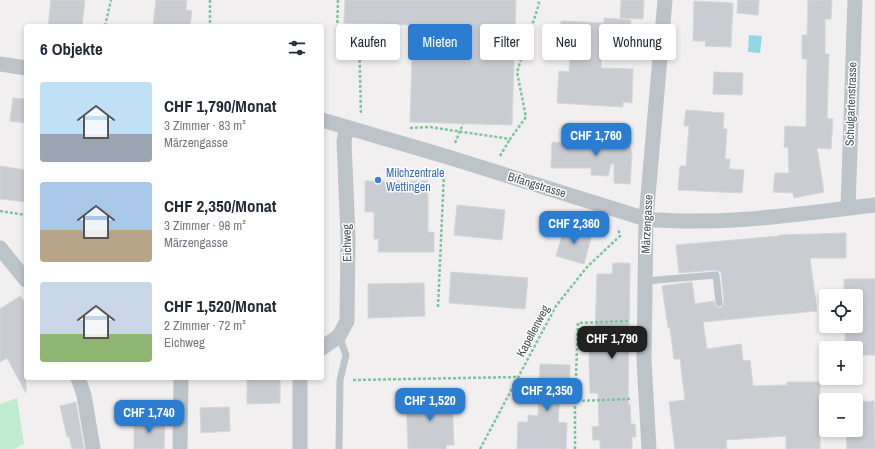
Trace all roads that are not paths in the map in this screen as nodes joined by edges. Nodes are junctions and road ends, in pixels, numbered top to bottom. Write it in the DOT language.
graph roads {
  1 [pos="665,0"];
  2 [pos="855,0"];
  3 [pos="0,64"];
  4 [pos="24,68"];
  5 [pos="324,121"];
  6 [pos="347,128"];
  7 [pos="875,204"];
  8 [pos="848,208"];
  9 [pos="646,219"];
  10 [pos="0,248"];
  11 [pos="24,278"];
  12 [pos="645,281"];
  13 [pos="719,304"];
  14 [pos="339,336"];
  15 [pos="324,347"];
  16 [pos="79,380"];
  17 [pos="182,380"];
  18 [pos="300,380"];
  19 [pos="93,449"];
  20 [pos="180,449"];
  21 [pos="300,449"];
  22 [pos="339,449"];
  23 [pos="649,449"];
  1 -- 9 [label="street, Märzengasse"];
  2 -- 8 [label="street, Schulgartenstrasse"];
  3 -- 4 [label="street"];
  5 -- 6 [label="street, Bifangstrasse"];
  6 -- 9 [label="street, Bifangstrasse"];
  6 -- 14 [label="street, Eichweg"];
  7 -- 8 [label="street, Bifangstrasse"];
  8 -- 9 [label="street, Bifangstrasse"];
  9 -- 12 [label="street, Märzengasse"];
  10 -- 11 [label="street"];
  12 -- 13 [label="lane"];
  12 -- 23 [label="street, Märzengasse"];
  14 -- 15 [label="street"];
  14 -- 22 [label="lane"];
  16 -- 19 [label="street"];
  17 -- 20 [label="street"];
  18 -- 21 [label="street"];
}
